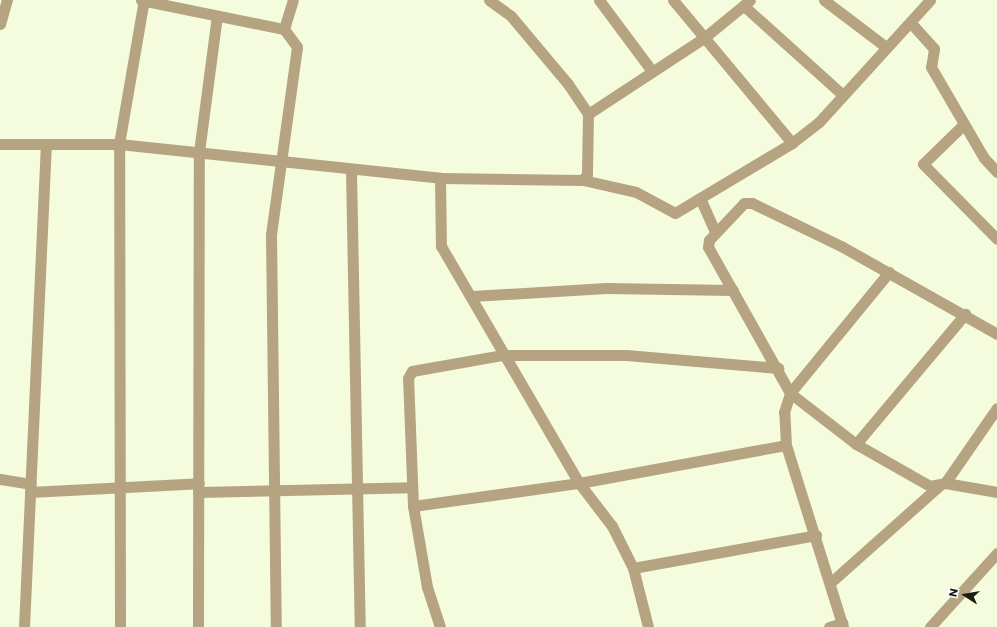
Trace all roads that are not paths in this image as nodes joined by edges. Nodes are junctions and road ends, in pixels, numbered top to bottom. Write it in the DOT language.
graph roads {
  1 [pos="6,0"];
  2 [pos="142,0"];
  3 [pos="294,0"];
  4 [pos="489,0"];
  5 [pos="600,0"];
  6 [pos="673,0"];
  7 [pos="824,0"];
  8 [pos="930,0"];
  9 [pos="164,1"];
  10 [pos="747,3"];
  11 [pos="217,16"];
  12 [pos="910,22"];
  13 [pos="0,24"];
  14 [pos="284,29"];
  15 [pos="705,37"];
  16 [pos="886,47"];
  17 [pos="652,72"];
  18 [pos="843,95"];
  19 [pos="588,114"];
  20 [pos="964,124"];
  21 [pos="792,143"];
  22 [pos="0,144"];
  23 [pos="119,144"];
  24 [pos="46,145"];
  25 [pos="199,152"];
  26 [pos="279,163"];
  27 [pos="351,171"];
  28 [pos="997,172"];
  29 [pos="440,178"];
  30 [pos="583,180"];
  31 [pos="700,198"];
  32 [pos="715,232"];
  33 [pos="997,239"];
  34 [pos="889,272"];
  35 [pos="733,290"];
  36 [pos="472,296"];
  37 [pos="964,314"];
  38 [pos="997,334"];
  39 [pos="502,355"];
  40 [pos="778,368"];
  41 [pos="790,393"];
  42 [pos="997,408"];
  43 [pos="856,444"];
  44 [pos="786,445"];
  45 [pos="0,479"];
  46 [pos="579,483"];
  47 [pos="942,485"];
  48 [pos="412,487"];
  49 [pos="30,488"];
  50 [pos="120,488"];
  51 [pos="199,488"];
  52 [pos="358,489"];
  53 [pos="274,491"];
  54 [pos="997,492"];
  55 [pos="413,506"];
  56 [pos="816,535"];
  57 [pos="997,552"];
  58 [pos="633,568"];
  59 [pos="830,583"];
  60 [pos="843,625"];
  61 [pos="24,627"];
  62 [pos="120,627"];
  63 [pos="198,627"];
  64 [pos="276,627"];
  65 [pos="360,627"];
  66 [pos="440,627"];
  67 [pos="648,627"];
  68 [pos="830,627"];
  69 [pos="930,627"];
  1 -- 13 [label="street"];
  2 -- 9 [label="street"];
  2 -- 23 [label="street"];
  3 -- 14 [label="street"];
  4 -- 19 [label="street"];
  5 -- 17 [label="street"];
  6 -- 15 [label="street"];
  7 -- 16 [label="street"];
  8 -- 12 [label="street"];
  9 -- 11 [label="street"];
  10 -- 15 [label="street"];
  10 -- 18 [label="street"];
  11 -- 14 [label="street"];
  11 -- 25 [label="street"];
  12 -- 16 [label="street"];
  12 -- 20 [label="street"];
  14 -- 26 [label="street"];
  15 -- 17 [label="street"];
  15 -- 21 [label="street"];
  16 -- 18 [label="street"];
  17 -- 19 [label="street"];
  18 -- 21 [label="street"];
  19 -- 30 [label="street"];
  20 -- 28 [label="street"];
  20 -- 33 [label="street"];
  21 -- 31 [label="street"];
  22 -- 24 [label="street"];
  23 -- 24 [label="street"];
  23 -- 25 [label="street"];
  23 -- 50 [label="street"];
  24 -- 49 [label="street"];
  25 -- 26 [label="street"];
  25 -- 51 [label="street"];
  26 -- 27 [label="street"];
  26 -- 53 [label="street"];
  27 -- 29 [label="street"];
  27 -- 52 [label="street"];
  29 -- 30 [label="street"];
  29 -- 36 [label="street"];
  30 -- 31 [label="street"];
  31 -- 32 [label="street"];
  32 -- 34 [label="street"];
  32 -- 35 [label="street"];
  34 -- 37 [label="street"];
  34 -- 41 [label="street"];
  35 -- 36 [label="street"];
  35 -- 40 [label="street"];
  36 -- 39 [label="street"];
  37 -- 38 [label="street"];
  37 -- 43 [label="street"];
  39 -- 40 [label="street"];
  39 -- 46 [label="street"];
  39 -- 48 [label="street"];
  40 -- 41 [label="street"];
  41 -- 43 [label="street"];
  41 -- 44 [label="street"];
  42 -- 47 [label="street"];
  43 -- 47 [label="street"];
  44 -- 46 [label="street"];
  44 -- 56 [label="street"];
  45 -- 49 [label="street"];
  46 -- 55 [label="street"];
  46 -- 58 [label="street"];
  47 -- 54 [label="street"];
  47 -- 59 [label="street"];
  48 -- 52 [label="street"];
  48 -- 55 [label="street"];
  49 -- 50 [label="street"];
  49 -- 61 [label="street"];
  50 -- 51 [label="street"];
  50 -- 62 [label="street"];
  51 -- 53 [label="street"];
  51 -- 63 [label="street"];
  52 -- 53 [label="street"];
  52 -- 65 [label="street"];
  53 -- 64 [label="street"];
  55 -- 66 [label="street"];
  56 -- 58 [label="street"];
  56 -- 59 [label="street"];
  57 -- 69 [label="street"];
  58 -- 67 [label="street"];
  59 -- 60 [label="street"];
  60 -- 68 [label="street"];
}
